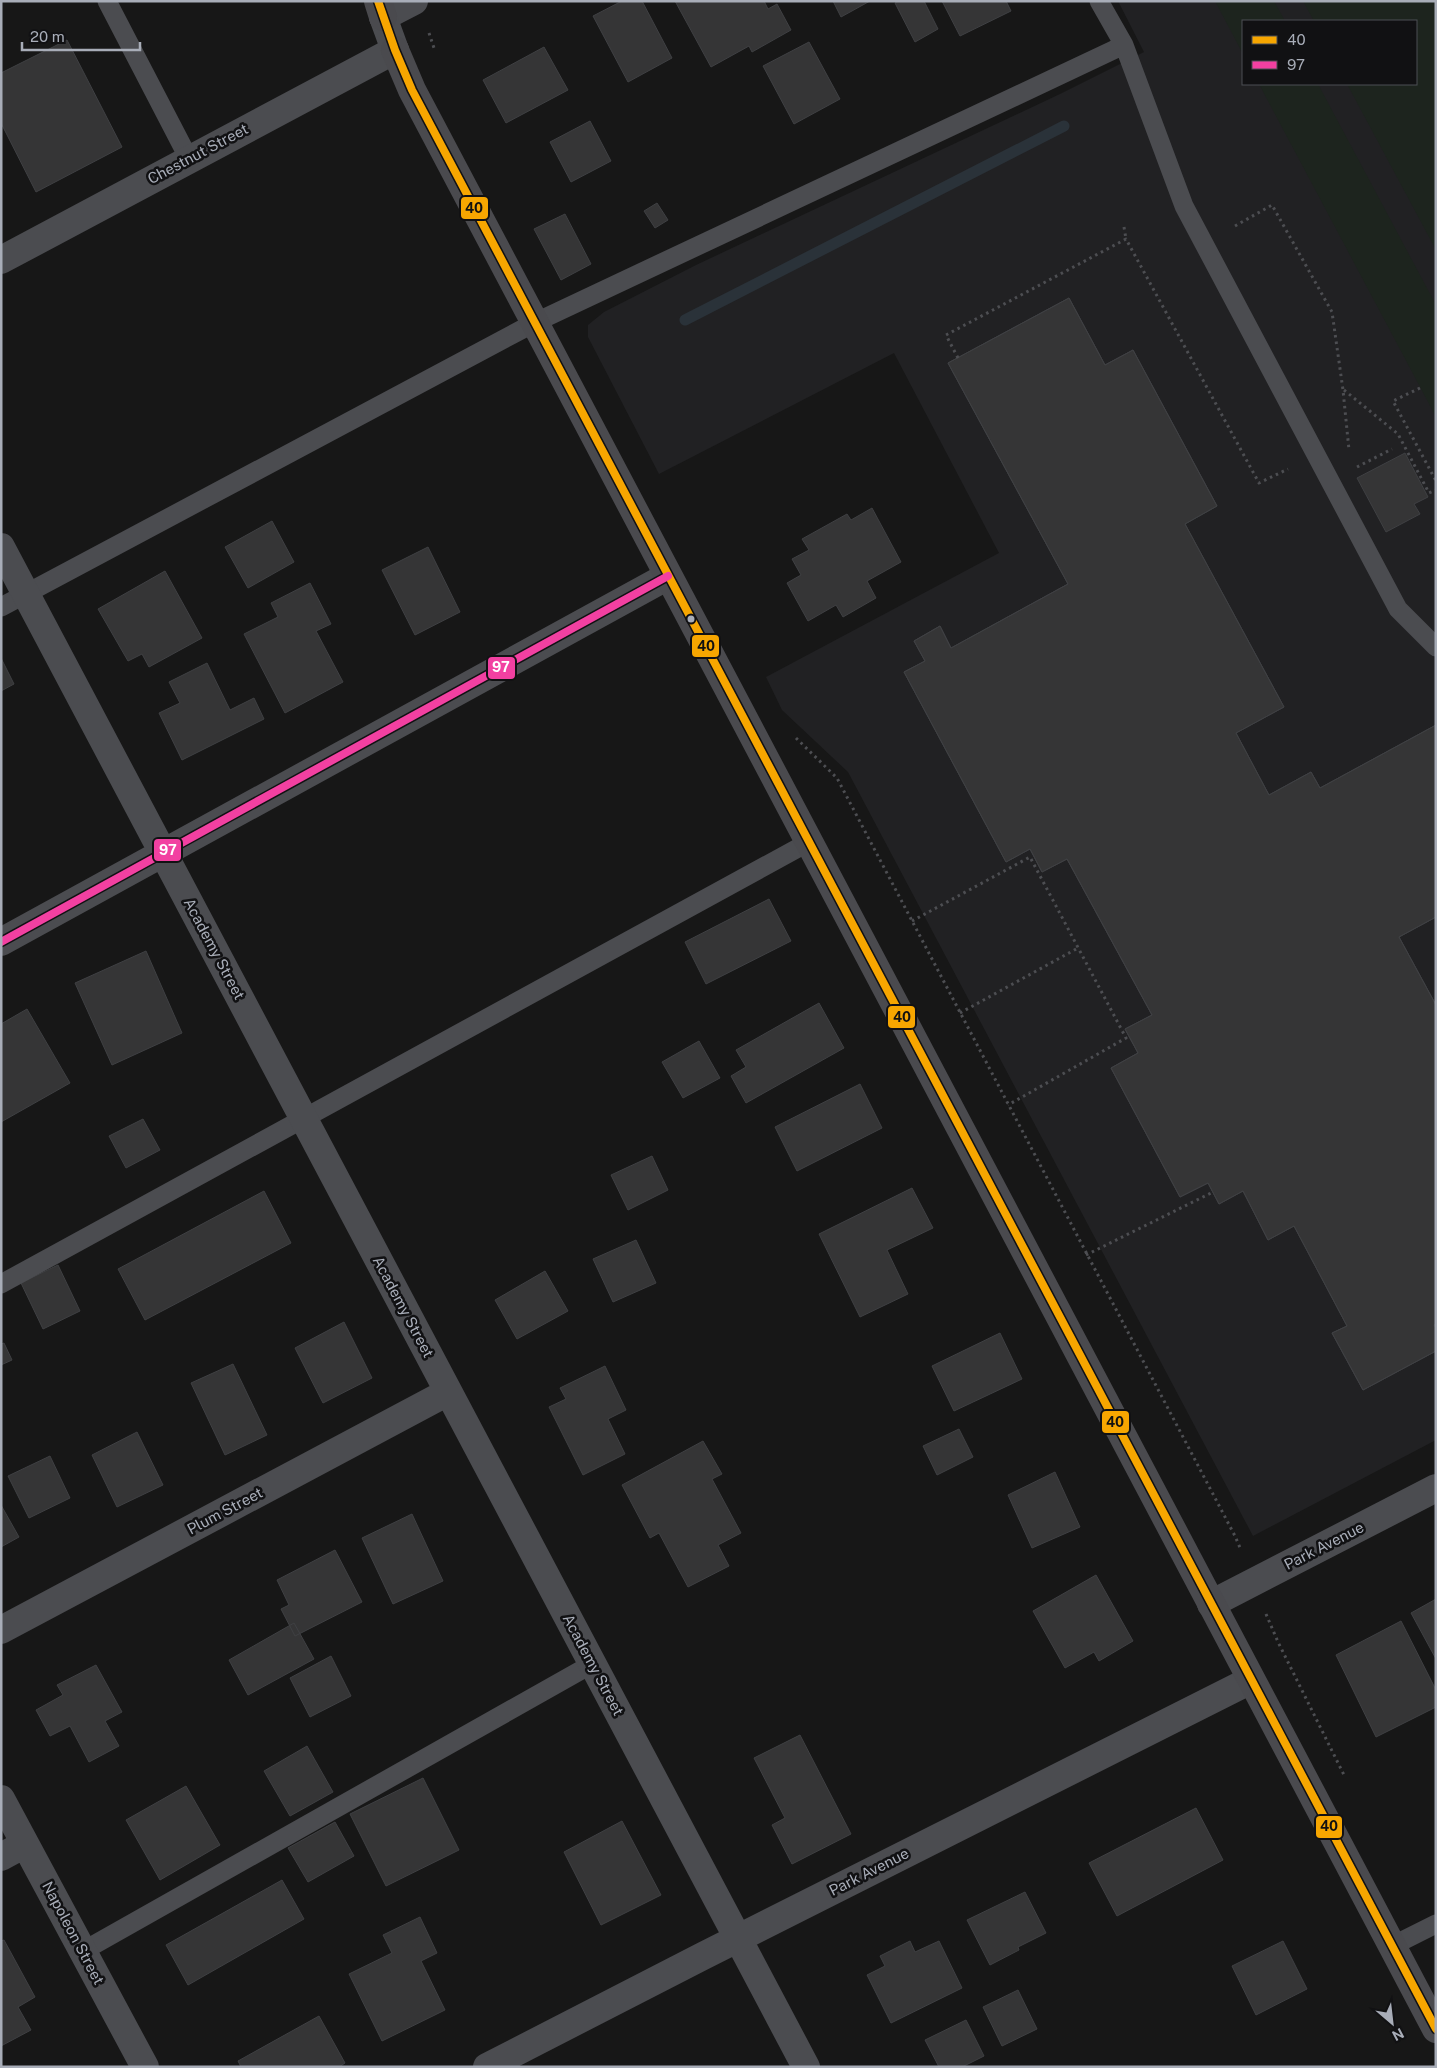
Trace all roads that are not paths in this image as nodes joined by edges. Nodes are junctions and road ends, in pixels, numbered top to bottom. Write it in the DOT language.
graph roads {
  1 [pos="107,1"];
  2 [pos="414,1"];
  3 [pos="1099,1"];
  4 [pos="381,9"];
  5 [pos="1124,45"];
  6 [pos="395,50"];
  7 [pos="188,159"];
  8 [pos="1,260"];
  9 [pos="534,323"];
  10 [pos="1,547"];
  11 [pos="668,576"];
  12 [pos="26,594"];
  13 [pos="1,608"];
  14 [pos="1436,647"];
  15 [pos="808,842"];
  16 [pos="163,853"];
  17 [pos="1,942"];
  18 [pos="304,1118"];
  19 [pos="1,1284"];
  20 [pos="448,1392"];
  21 [pos="1436,1488"];
  22 [pos="1212,1604"];
  23 [pos="1,1630"];
  24 [pos="592,1664"];
  25 [pos="1251,1680"];
  26 [pos="1,1799"];
  27 [pos="26,1844"];
  28 [pos="1,1857"];
  29 [pos="1436,1924"];
  30 [pos="737,1939"];
  31 [pos="1392,1946"];
  32 [pos="83,1951"];
  33 [pos="1436,2029"];
  34 [pos="145,2067"];
  35 [pos="487,2067"];
  36 [pos="806,2067"];
  1 -- 7 [label="lane"];
  2 -- 4 [label="street"];
  3 -- 5 [label="lane"];
  4 -- 6 [label="street"];
  5 -- 9 [label="lane"];
  5 -- 14 [label="lane"];
  6 -- 7 [label="street, Chestnut Street"];
  6 -- 9 [label="main road"];
  7 -- 8 [label="street, Chestnut Street"];
  9 -- 11 [label="main road"];
  9 -- 12 [label="lane"];
  10 -- 12 [label="street, Academy Street"];
  11 -- 15 [label="main road"];
  11 -- 16 [label="street"];
  12 -- 13 [label="lane"];
  12 -- 16 [label="street, Academy Street"];
  15 -- 18 [label="lane"];
  15 -- 22 [label="main road"];
  16 -- 17 [label="street"];
  16 -- 18 [label="street, Academy Street"];
  18 -- 19 [label="lane"];
  18 -- 20 [label="street, Academy Street"];
  20 -- 23 [label="street, Plum Street"];
  20 -- 24 [label="street, Academy Street"];
  21 -- 22 [label="street, Park Avenue"];
  22 -- 25 [label="main road"];
  24 -- 30 [label="street, Academy Street"];
  24 -- 32 [label="lane"];
  25 -- 30 [label="street, Park Avenue"];
  25 -- 31 [label="main road"];
  26 -- 27 [label="street, Napoleon Street"];
  27 -- 28 [label="street"];
  27 -- 32 [label="street, Napoleon Street"];
  29 -- 31 [label="lane"];
  30 -- 35 [label="street, Park Avenue"];
  30 -- 36 [label="street, Academy Street"];
  31 -- 33 [label="main road"];
  32 -- 34 [label="street, Napoleon Street"];
}
